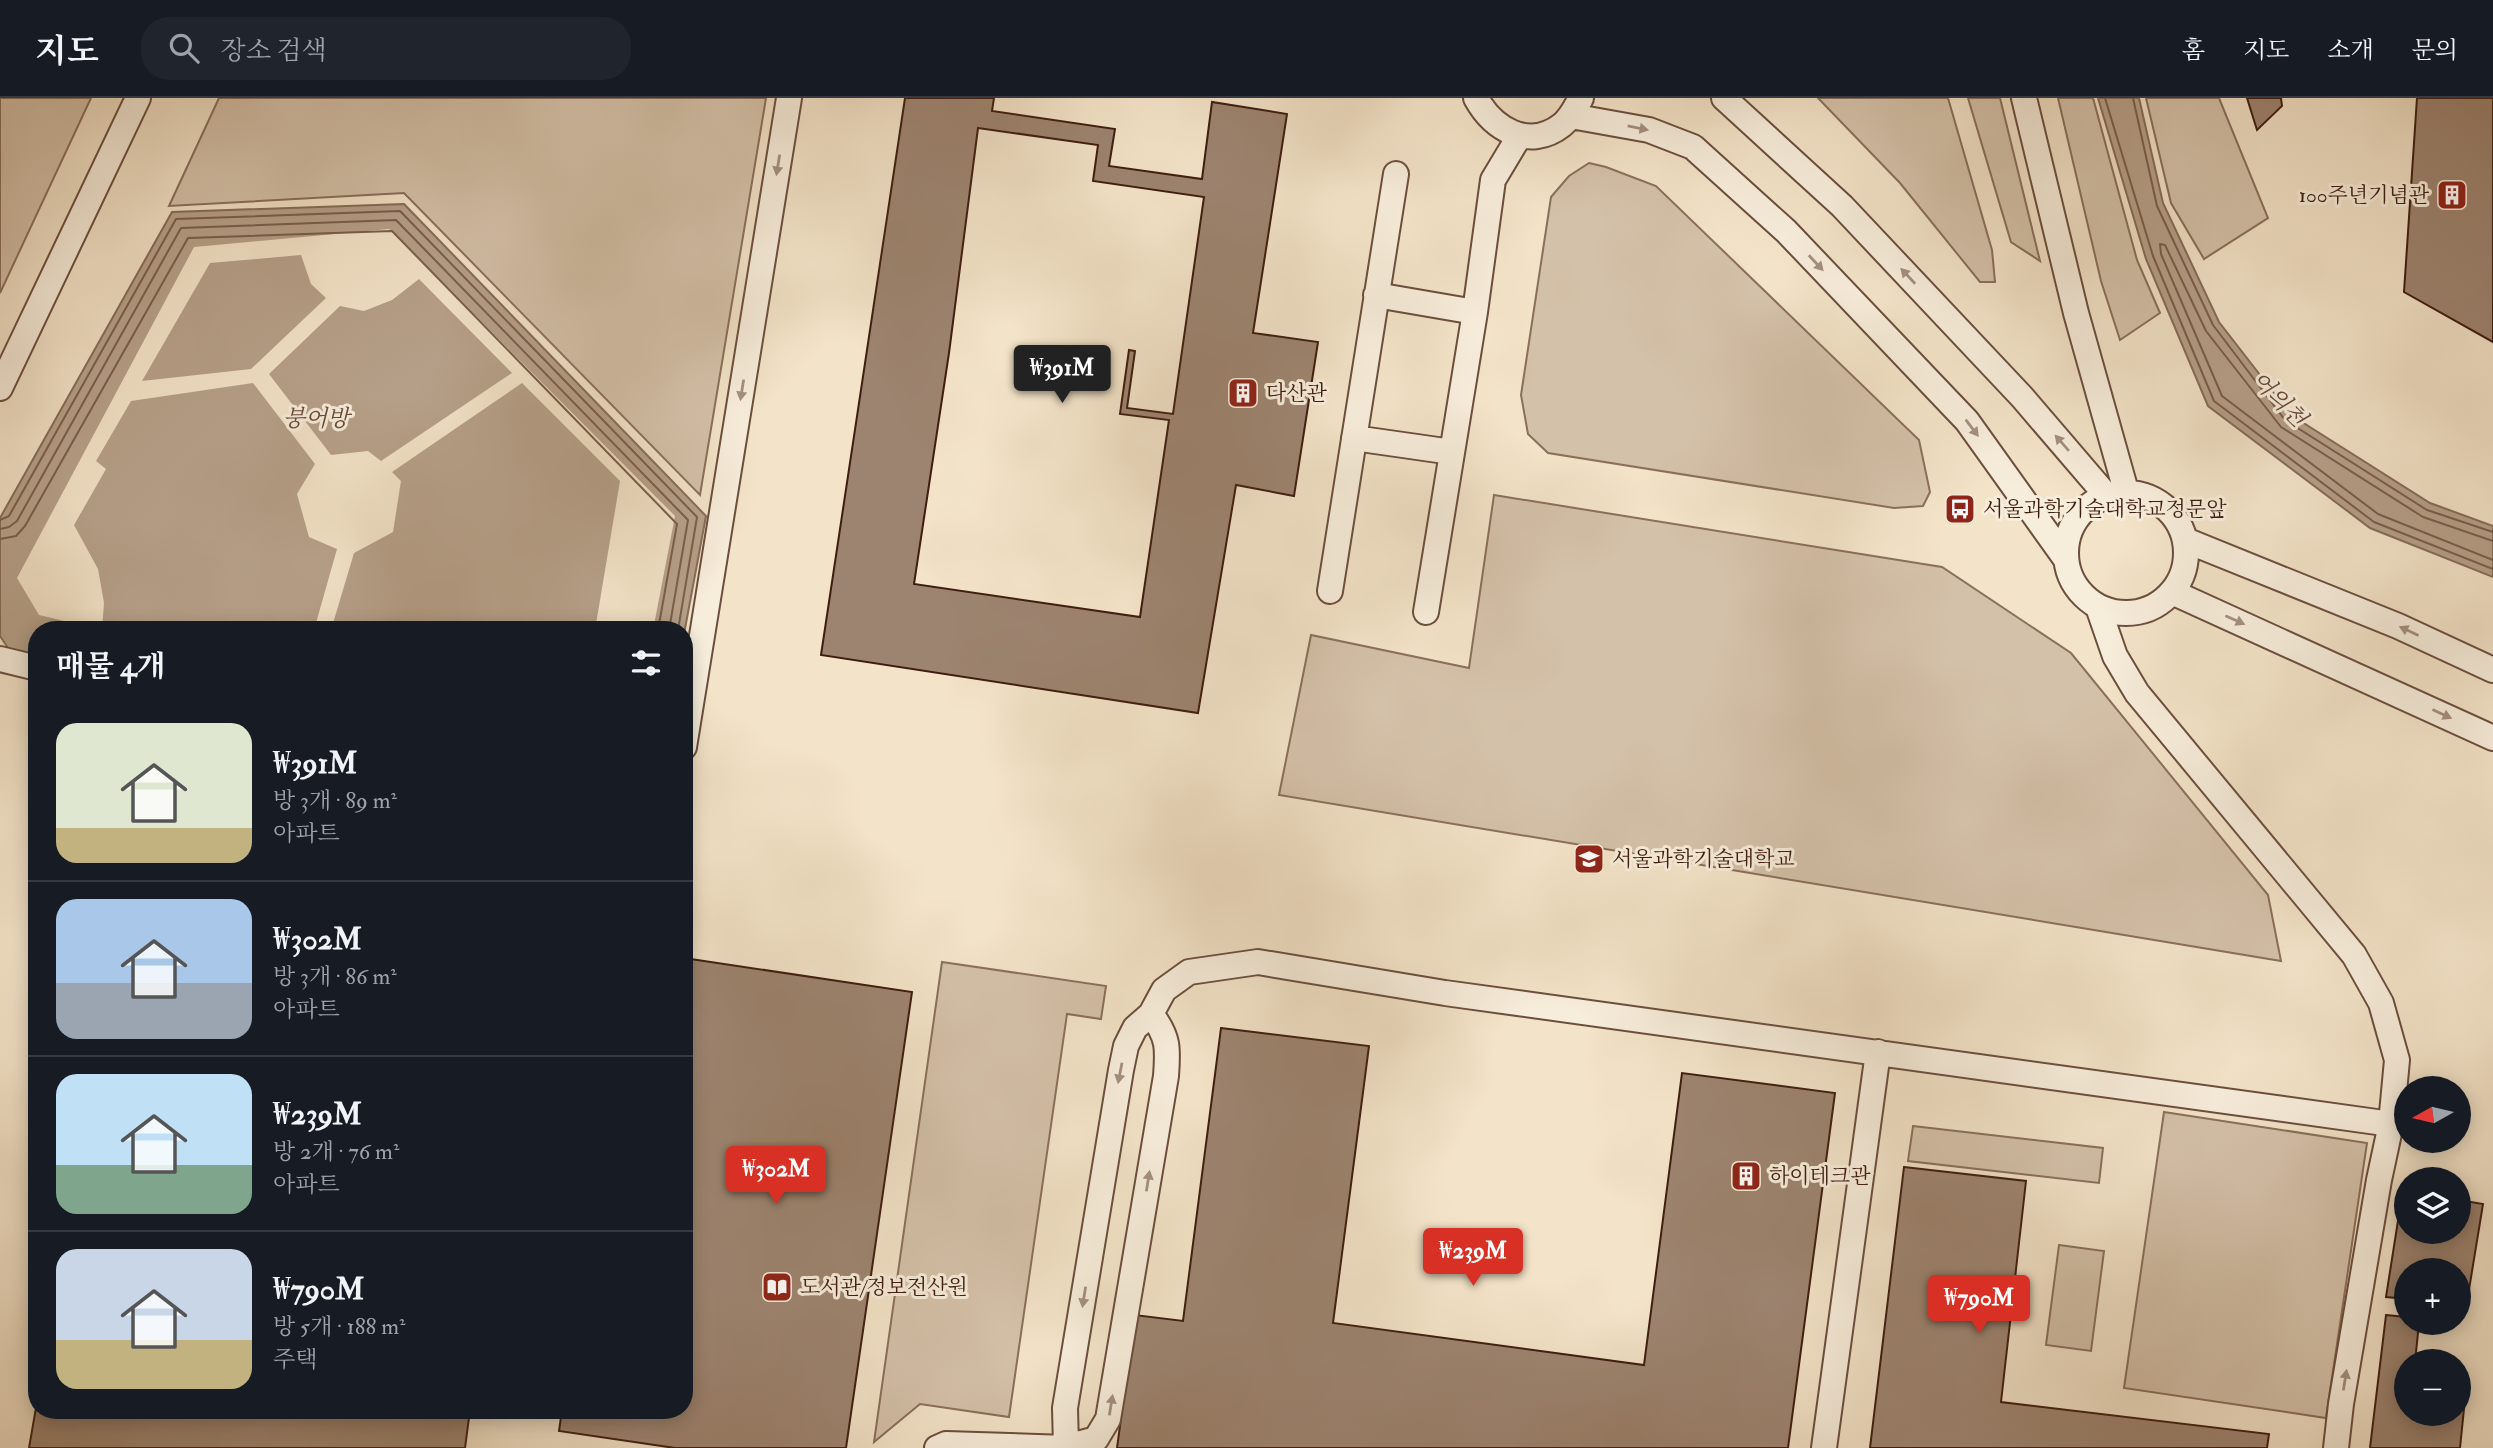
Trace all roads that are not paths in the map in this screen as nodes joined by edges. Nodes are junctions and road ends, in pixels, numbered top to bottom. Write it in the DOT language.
graph roads {
  1 [pos="138,98"];
  2 [pos="789,98"];
  3 [pos="1476,98"];
  4 [pos="1724,98"];
  5 [pos="2024,98"];
  6 [pos="1576,107"];
  7 [pos="1520,135"];
  8 [pos="1395,174"];
  9 [pos="1376,295"];
  10 [pos="1475,312"];
  11 [pos="0,388"];
  12 [pos="1354,438"];
  13 [pos="1452,452"];
  14 [pos="2116,493"];
  15 [pos="2186,540"];
  16 [pos="2065,558"];
  17 [pos="1330,591"];
  18 [pos="2172,592"];
  19 [pos="2098,607"];
  20 [pos="1426,612"];
  21 [pos="0,659"];
  22 [pos="28,666"];
  23 [pos="2493,670"];
  24 [pos="693,691"];
  25 [pos="2493,738"];
  26 [pos="1151,1014"];
  27 [pos="1878,1052"];
  28 [pos="2391,1124"];
  29 [pos="937,1448"];
  30 [pos="1066,1448"];
  31 [pos="1824,1448"];
  32 [pos="2336,1448"];
  1 -- 11 [label="lane"];
  2 -- 24 [label="lane, one-way"];
  3 -- 7 [label="lane"];
  14 -- 4 [label="lane, one-way"];
  5 -- 14 [label="lane"];
  6 -- 7 [label="lane"];
  6 -- 16 [label="lane, one-way"];
  7 -- 10 [label="lane"];
  8 -- 9 [label="lane"];
  9 -- 10 [label="lane"];
  9 -- 12 [label="lane"];
  10 -- 13 [label="lane"];
  12 -- 13 [label="lane"];
  12 -- 17 [label="lane"];
  13 -- 20 [label="lane"];
  14 -- 15 [label="lane"];
  14 -- 16 [label="lane"];
  15 -- 18 [label="lane"];
  23 -- 15 [label="lane, one-way"];
  16 -- 19 [label="lane"];
  18 -- 19 [label="lane"];
  18 -- 25 [label="lane, one-way"];
  19 -- 28 [label="lane"];
  21 -- 22 [label="lane"];
  26 -- 27 [label="lane"];
  26 -- 30 [label="lane, one-way"];
  30 -- 26 [label="lane, one-way"];
  27 -- 28 [label="lane"];
  27 -- 31 [label="lane"];
  32 -- 28 [label="lane, one-way"];
  29 -- 30 [label="lane"];
}
